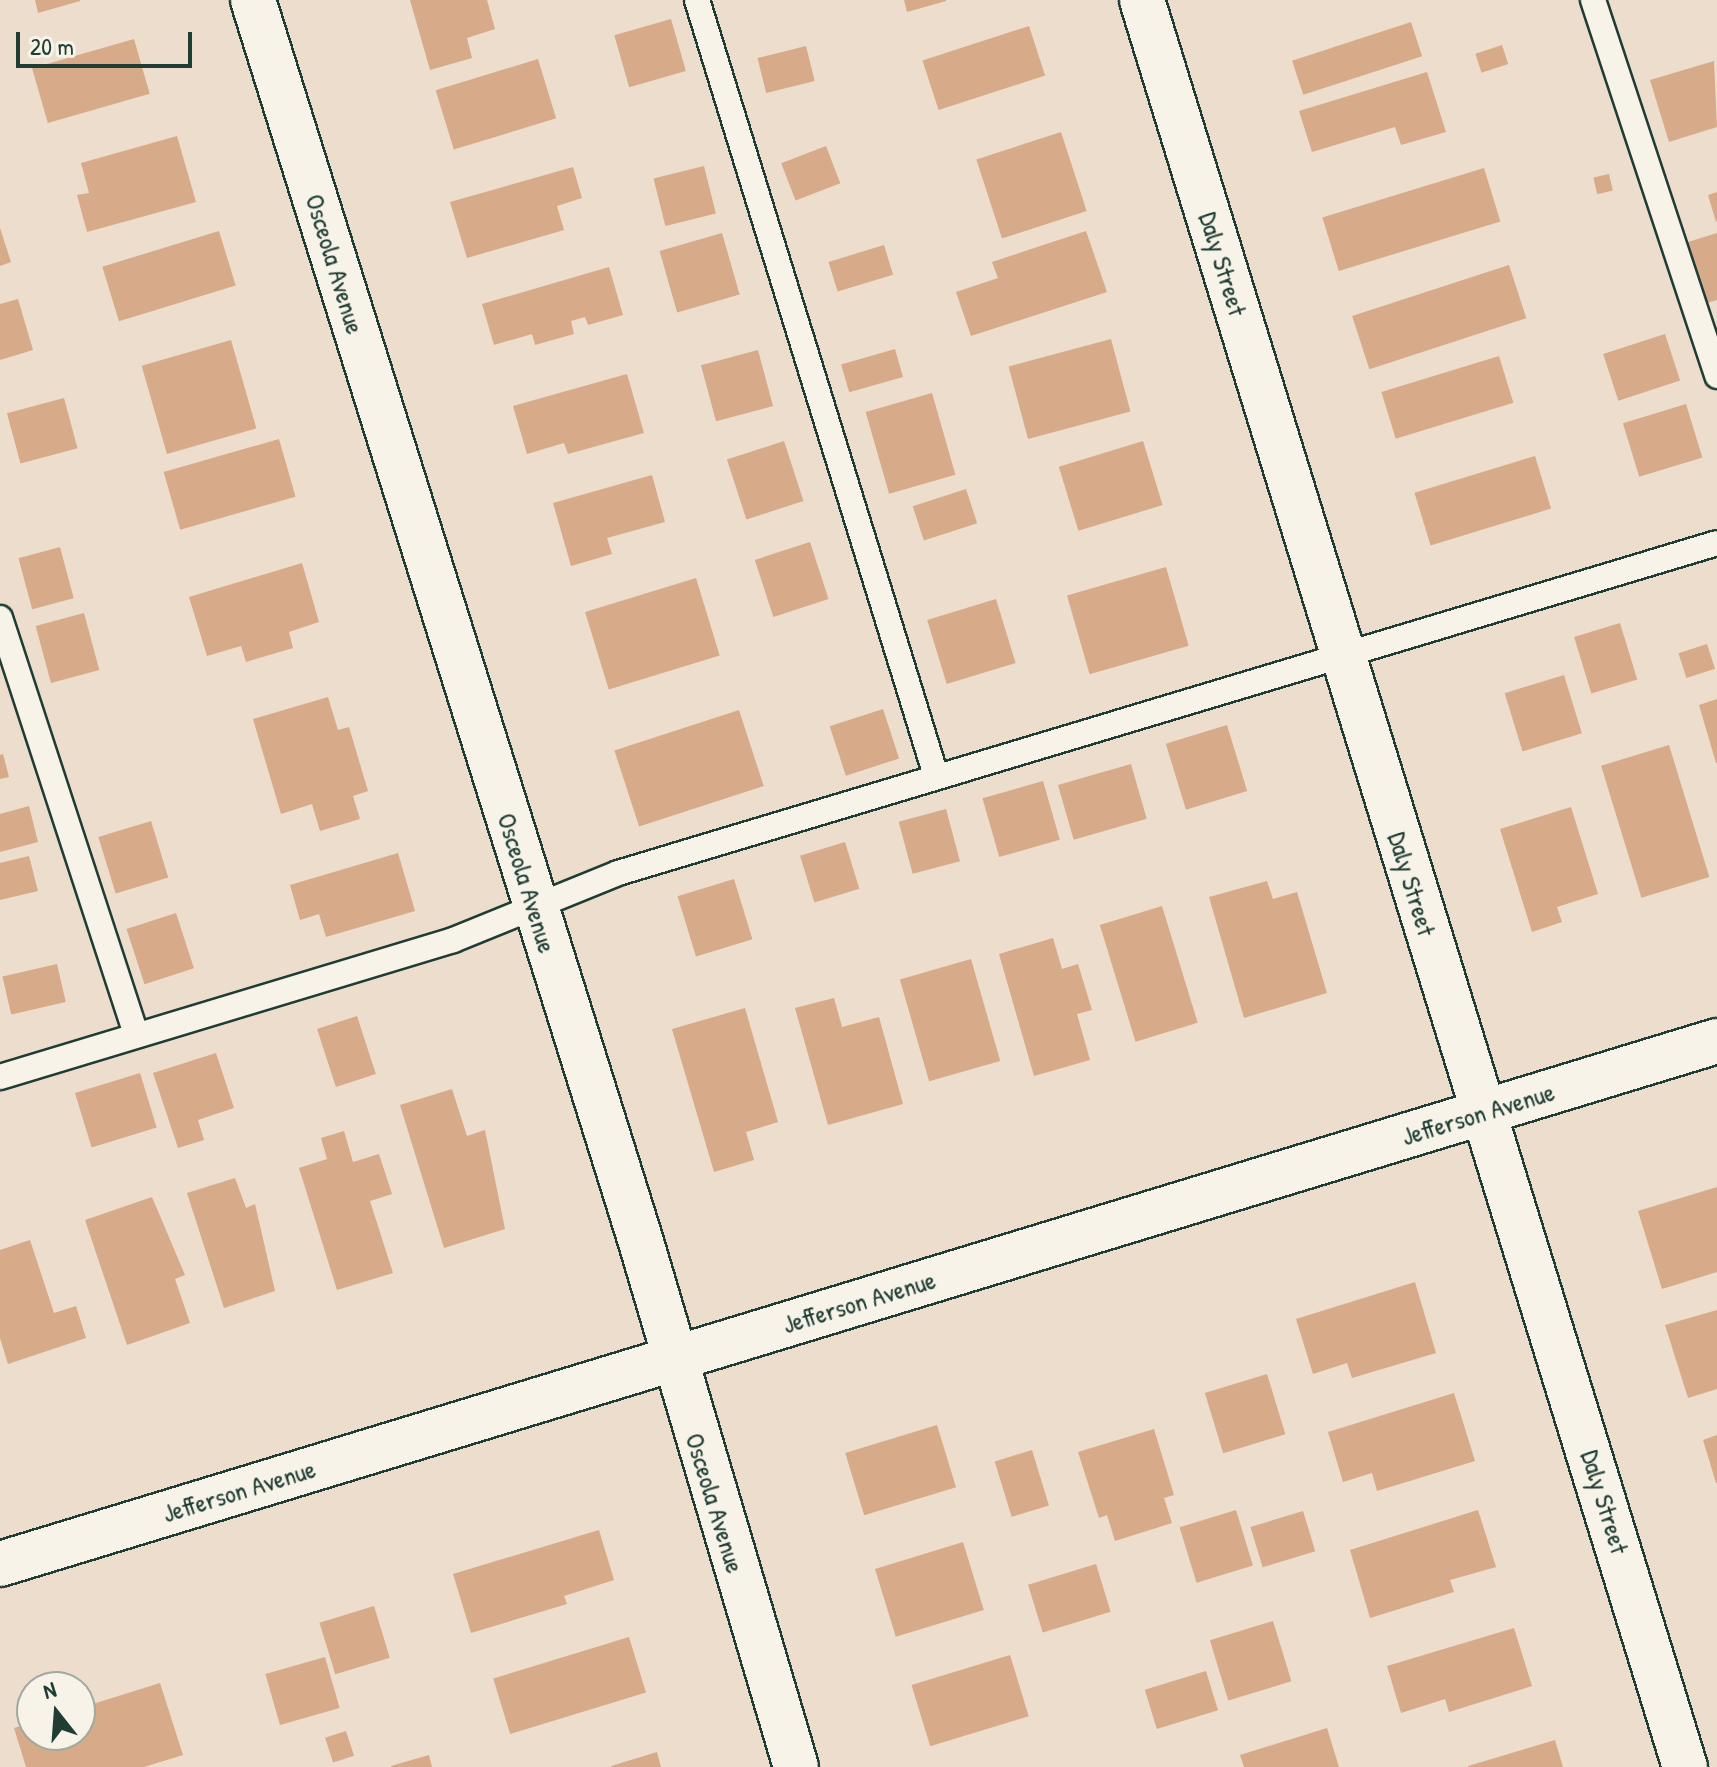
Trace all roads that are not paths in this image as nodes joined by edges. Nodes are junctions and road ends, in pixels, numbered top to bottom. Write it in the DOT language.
graph roads {
  1 [pos="253,0"];
  2 [pos="697,0"];
  3 [pos="1142,0"];
  4 [pos="1593,0"];
  5 [pos="1717,376"];
  6 [pos="1717,543"];
  7 [pos="0,618"];
  8 [pos="1343,658"];
  9 [pos="936,776"];
  10 [pos="535,908"];
  11 [pos="136,1034"];
  12 [pos="1717,1041"];
  13 [pos="0,1077"];
  14 [pos="1482,1112"];
  15 [pos="670,1360"];
  16 [pos="0,1564"];
  17 [pos="796,1767"];
  18 [pos="1685,1767"];
  1 -- 10 [label="street, Osceola Avenue"];
  2 -- 9 [label="lane"];
  3 -- 8 [label="street, Daly Street"];
  4 -- 5 [label="lane"];
  6 -- 8 [label="lane"];
  7 -- 11 [label="lane"];
  8 -- 9 [label="lane"];
  8 -- 14 [label="street, Daly Street"];
  9 -- 10 [label="lane"];
  10 -- 11 [label="lane"];
  10 -- 15 [label="street, Osceola Avenue"];
  11 -- 13 [label="lane"];
  12 -- 14 [label="street, Jefferson Avenue"];
  14 -- 15 [label="street, Jefferson Avenue"];
  14 -- 18 [label="street, Daly Street"];
  15 -- 16 [label="street, Jefferson Avenue"];
  15 -- 17 [label="street, Osceola Avenue"];
}
